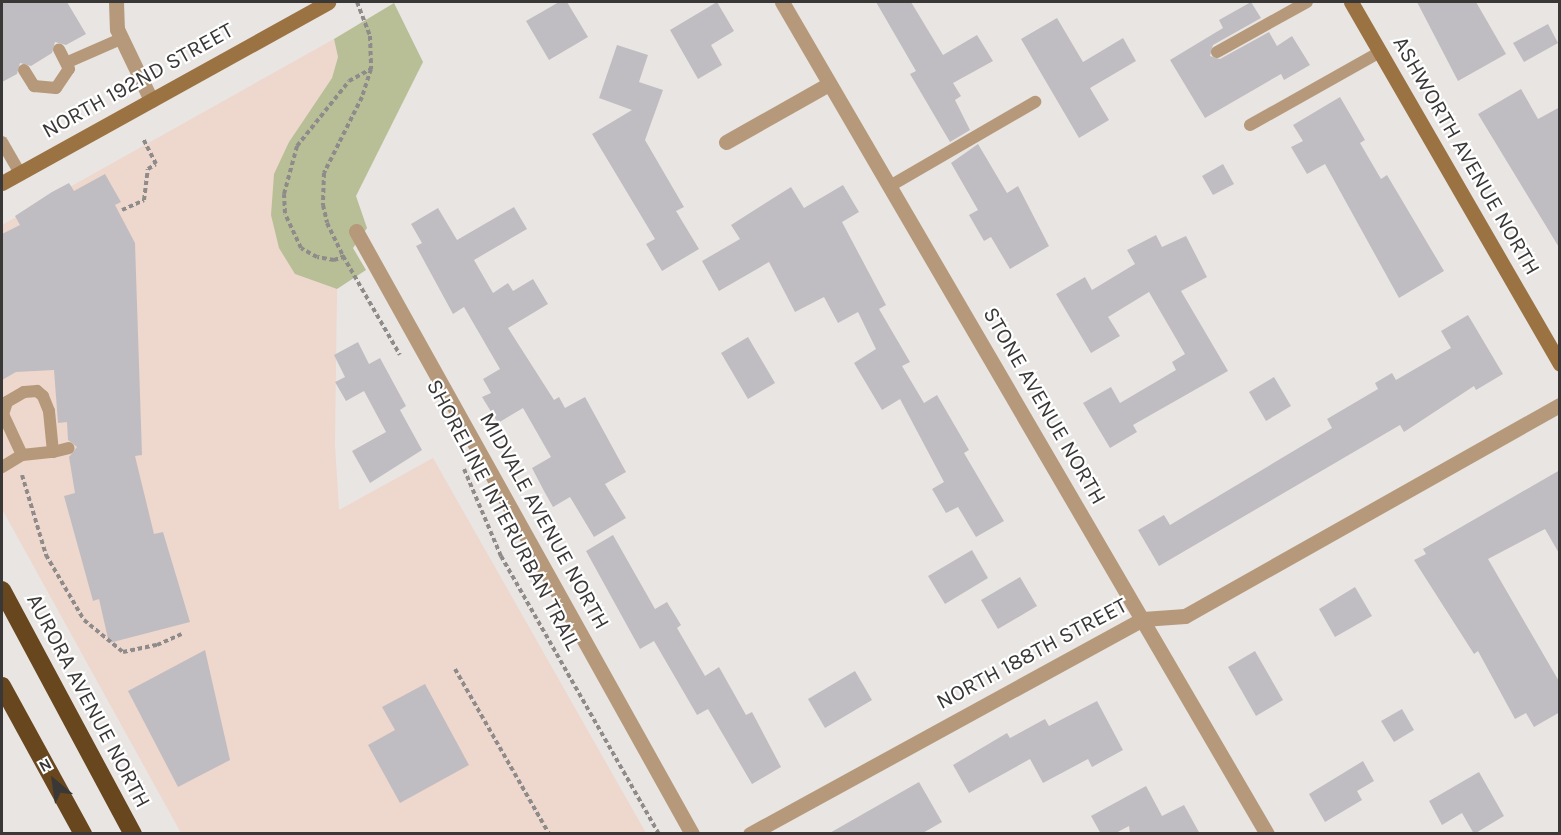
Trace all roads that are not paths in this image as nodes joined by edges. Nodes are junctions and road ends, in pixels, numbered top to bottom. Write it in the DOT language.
graph roads {
  1 [pos="118,2"];
  2 [pos="328,2"];
  3 [pos="782,2"];
  4 [pos="1307,2"];
  5 [pos="1351,2"];
  6 [pos="122,39"];
  7 [pos="59,49"];
  8 [pos="1217,52"];
  9 [pos="1380,52"];
  10 [pos="68,62"];
  11 [pos="24,70"];
  12 [pos="830,84"];
  13 [pos="151,100"];
  14 [pos="1035,102"];
  15 [pos="1251,125"];
  16 [pos="2,142"];
  17 [pos="726,142"];
  18 [pos="20,172"];
  19 [pos="2,183"];
  20 [pos="890,186"];
  21 [pos="356,231"];
  22 [pos="1560,364"];
  23 [pos="1560,405"];
  24 [pos="69,448"];
  25 [pos="53,452"];
  26 [pos="18,458"];
  27 [pos="2,467"];
  28 [pos="2,590"];
  29 [pos="1143,619"];
  30 [pos="2,686"];
  31 [pos="83,834"];
  32 [pos="133,834"];
  33 [pos="692,834"];
  34 [pos="750,834"];
  35 [pos="1267,834"];
  1 -- 6 [label="street"];
  2 -- 13 [label="street, NORTH 192ND STREET"];
  3 -- 12 [label="street, STONE AVENUE NORTH"];
  4 -- 8 [label="lane"];
  5 -- 9 [label="street, ASHWORTH AVENUE NORTH"];
  6 -- 10 [label="lane"];
  6 -- 13 [label="street"];
  7 -- 10 [label="lane"];
  9 -- 15 [label="lane"];
  9 -- 22 [label="street, ASHWORTH AVENUE NORTH"];
  10 -- 11 [label="lane"];
  12 -- 17 [label="street"];
  12 -- 20 [label="street, STONE AVENUE NORTH"];
  13 -- 18 [label="street, NORTH 192ND STREET"];
  14 -- 20 [label="lane"];
  16 -- 18 [label="lane"];
  18 -- 19 [label="street, NORTH 192ND STREET"];
  20 -- 29 [label="street, STONE AVENUE NORTH"];
  21 -- 33 [label="street, MIDVALE AVENUE NORTH"];
  23 -- 29 [label="street, NORTH 188TH STREET"];
  24 -- 25 [label="lane"];
  25 -- 26 [label="lane"];
  25 -- 26 [label="lane"];
  26 -- 27 [label="lane"];
  28 -- 32 [label="highway, AURORA AVENUE NORTH"];
  29 -- 34 [label="street, NORTH 188TH STREET"];
  29 -- 35 [label="street, STONE AVENUE NORTH"];
  30 -- 31 [label="highway"];
}
